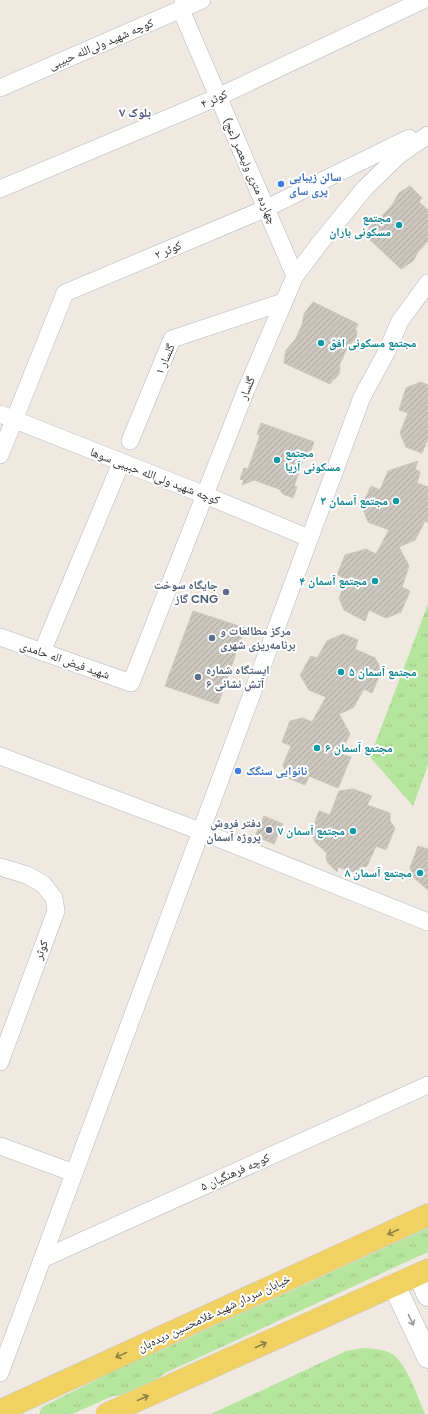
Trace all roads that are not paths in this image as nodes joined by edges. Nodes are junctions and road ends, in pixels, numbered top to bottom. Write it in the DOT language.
graph roads {
  1 [pos="202,0"];
  2 [pos="423,0"];
  3 [pos="182,5"];
  4 [pos="0,88"];
  5 [pos="218,97"];
  6 [pos="428,129"];
  7 [pos="428,135"];
  8 [pos="0,189"];
  9 [pos="267,208"];
  10 [pos="295,276"];
  11 [pos="428,283"];
  12 [pos="283,302"];
  13 [pos="7,417"];
  14 [pos="130,441"];
  15 [pos="0,455"];
  16 [pos="121,463"];
  17 [pos="204,495"];
  18 [pos="309,538"];
  19 [pos="0,637"];
  20 [pos="42,652"];
  21 [pos="131,682"];
  22 [pos="0,756"];
  23 [pos="200,831"];
  24 [pos="0,867"];
  25 [pos="428,922"];
  26 [pos="0,1062"];
  27 [pos="428,1085"];
  28 [pos="0,1146"];
  29 [pos="74,1173"];
  30 [pos="428,1215"];
  31 [pos="42,1259"];
  32 [pos="423,1272"];
  33 [pos="394,1285"];
  34 [pos="428,1295"];
  35 [pos="428,1357"];
  36 [pos="0,1372"];
  37 [pos="0,1411"];
  38 [pos="107,1414"];
  1 -- 3 [label="street, کوچه شهید ولی‌الله حبیبی"];
  2 -- 5 [label="street, کوثر ۴"];
  3 -- 4 [label="street, کوچه شهید ولی‌الله حبیبی"];
  3 -- 5 [label="street, چهارده متری ولیعصر (عج)"];
  5 -- 8 [label="street, کوثر ۴"];
  5 -- 9 [label="street, چهارده متری ولیعصر (عج)"];
  6 -- 9 [label="street, کوثر ۲"];
  7 -- 10 [label="street, گلسار"];
  9 -- 10 [label="street, چهارده متری ولیعصر (عج)"];
  9 -- 13 [label="street, کوثر ۲"];
  10 -- 12 [label="street, گلسار"];
  11 -- 18 [label="street"];
  12 -- 14 [label="street, گلسار ۱"];
  12 -- 17 [label="street, گلسار"];
  13 -- 15 [label="street, کوثر ۲"];
  13 -- 16 [label="street, کوچه شهید ولی‌الله حبیبی سوها"];
  16 -- 17 [label="street, کوچه شهید ولی‌الله حبیبی سوها"];
  16 -- 20 [label="street"];
  17 -- 18 [label="street, کوچه شهید ولی‌الله حبیبی سوها"];
  17 -- 21 [label="street, گلسار"];
  18 -- 23 [label="street"];
  19 -- 20 [label="street, شهید فیض اله حامدی"];
  20 -- 21 [label="street, شهید فیض اله حامدی"];
  22 -- 23 [label="street"];
  23 -- 25 [label="street"];
  23 -- 29 [label="street"];
  24 -- 26 [label="street, کوثر"];
  27 -- 31 [label="street, کوچه فرهنگیان ۵"];
  28 -- 29 [label="street"];
  29 -- 31 [label="street"];
  30 -- 37 [label="main road, خیابان سردار شهید غلامحسین دیده‌بان, one-way"];
  31 -- 36 [label="street"];
  32 -- 33 [label="main road"];
  32 -- 34 [label="main road"];
  33 -- 35 [label="main road, one-way"];
  38 -- 33 [label="main road, one-way"];
}
